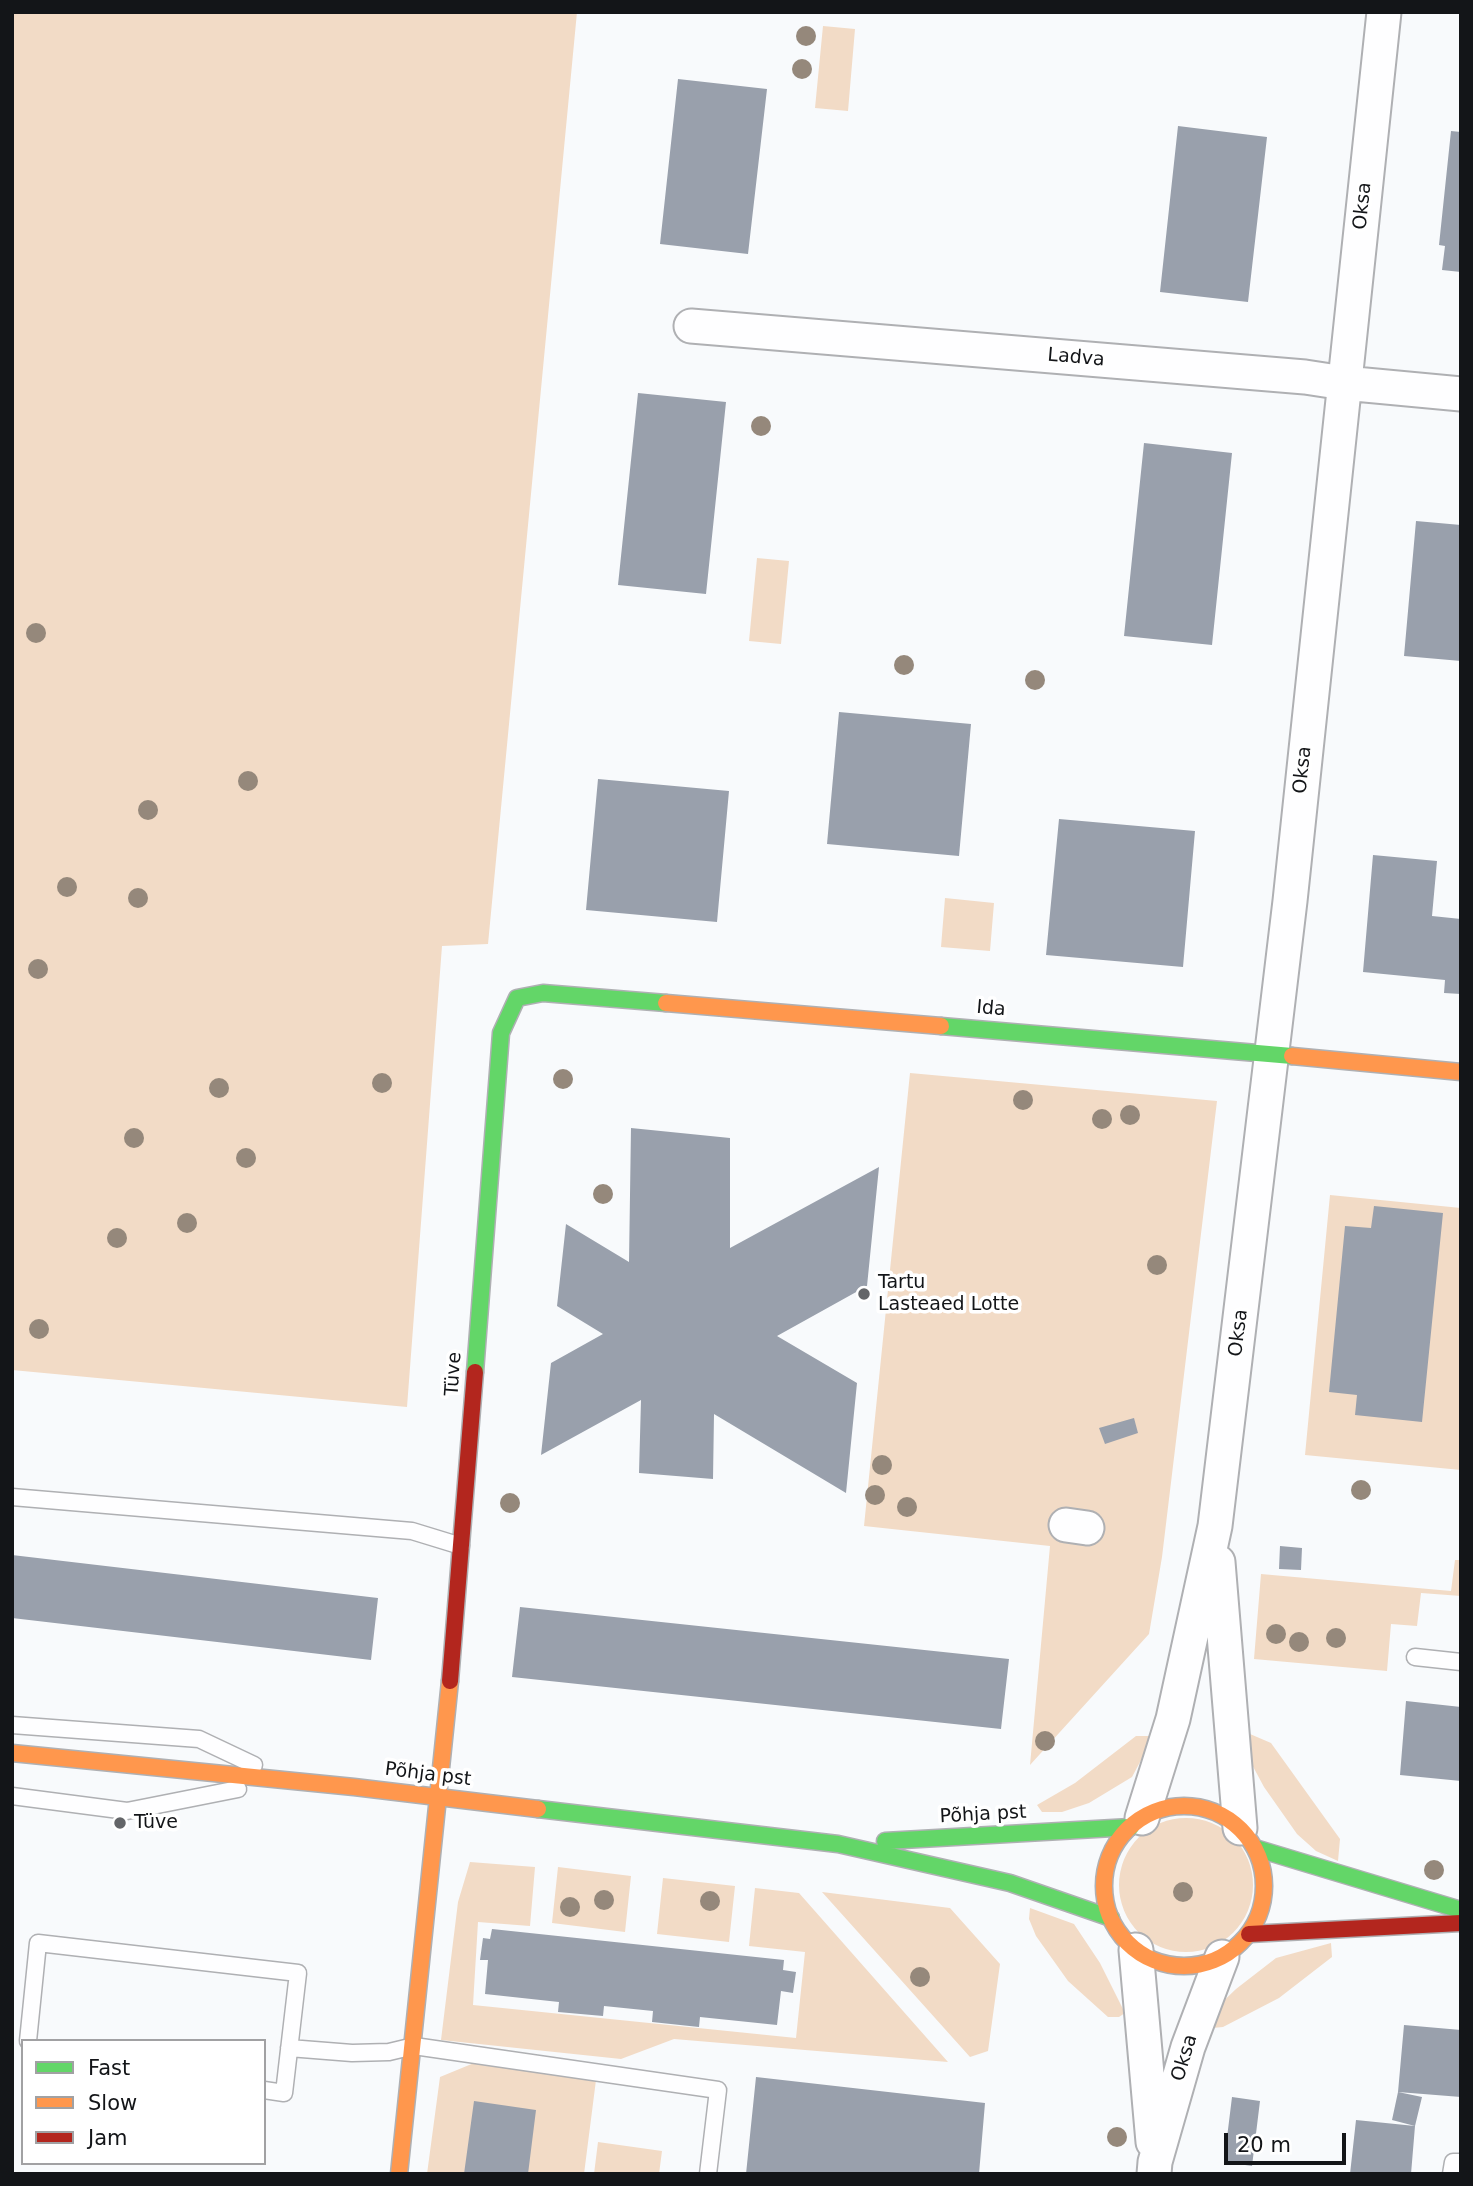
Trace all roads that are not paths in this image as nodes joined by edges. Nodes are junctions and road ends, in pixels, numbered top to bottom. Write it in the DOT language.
graph roads {
  1 [pos="1384,12"];
  2 [pos="691,326"];
  3 [pos="1344,383"];
  4 [pos="1461,394"];
  5 [pos="517,998"];
  6 [pos="1271,1054"];
  7 [pos="1461,1072"];
  8 [pos="12,1497"];
  9 [pos="1215,1526"];
  10 [pos="462,1546"];
  11 [pos="1415,1657"];
  12 [pos="1461,1662"];
  13 [pos="12,1725"];
  14 [pos="12,1753"];
  15 [pos="284,1780"];
  16 [pos="12,1796"];
  17 [pos="439,1798"];
  18 [pos="1136,1822"];
  19 [pos="1247,1838"];
  20 [pos="838,1844"];
  21 [pos="1461,1910"];
  22 [pos="1111,1917"];
  23 [pos="1461,1923"];
  24 [pos="1249,1934"];
  25 [pos="1136,1950"];
  26 [pos="1223,1957"];
  27 [pos="28,2039"];
  28 [pos="414,2046"];
  29 [pos="289,2048"];
  30 [pos="266,2090"];
  31 [pos="1461,2162"];
  32 [pos="1154,2168"];
  33 [pos="399,2174"];
  34 [pos="708,2174"];
  35 [pos="1451,2174"];
  1 -- 3 [label="street, Oksa"];
  2 -- 3 [label="street, Ladva"];
  3 -- 4 [label="street, Ladva"];
  3 -- 6 [label="street, Oksa"];
  5 -- 6 [label="street, Ida"];
  5 -- 10 [label="street, Tüve"];
  6 -- 7 [label="street, Ida"];
  6 -- 9 [label="street, Oksa"];
  8 -- 10 [label="lane"];
  9 -- 18 [label="street, Oksa"];
  9 -- 19 [label="street, Oksa"];
  10 -- 17 [label="street, Tüve"];
  11 -- 12 [label="lane"];
  13 -- 15 [label="lane"];
  14 -- 15 [label="street, Põhja pst"];
  15 -- 16 [label="lane"];
  15 -- 17 [label="street, Põhja pst"];
  17 -- 20 [label="street, Põhja pst"];
  17 -- 28 [label="street, Tüve"];
  18 -- 19 [label="street"];
  18 -- 20 [label="street, Põhja pst"];
  18 -- 22 [label="street"];
  19 -- 21 [label="street"];
  19 -- 24 [label="street"];
  20 -- 22 [label="street, Põhja pst"];
  22 -- 25 [label="street"];
  23 -- 24 [label="street"];
  24 -- 26 [label="street"];
  25 -- 26 [label="street"];
  25 -- 32 [label="street, Oksa"];
  26 -- 32 [label="street, Oksa"];
  27 -- 29 [label="lane"];
  28 -- 29 [label="lane"];
  28 -- 33 [label="street, Tüve"];
  28 -- 34 [label="lane"];
  29 -- 30 [label="lane"];
  31 -- 35 [label="lane"];
}
